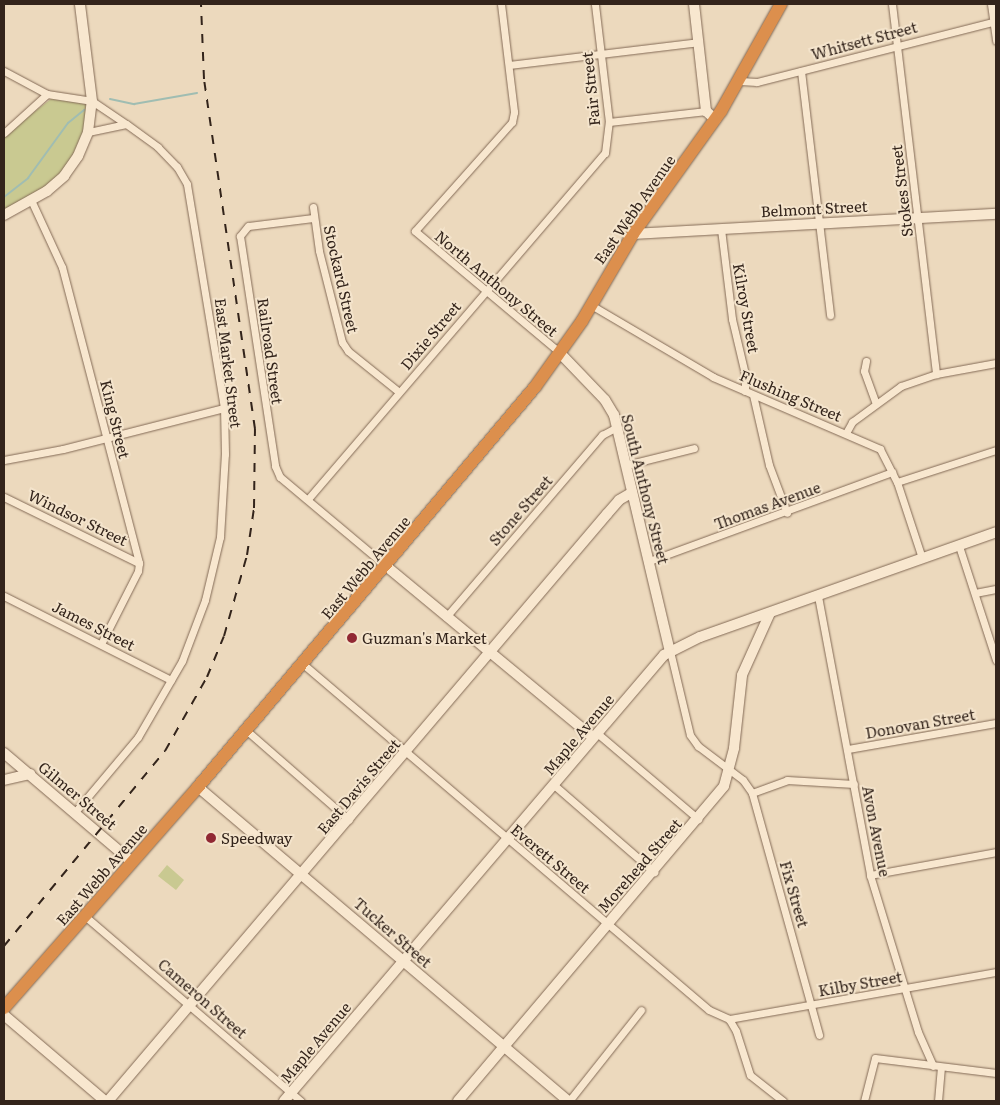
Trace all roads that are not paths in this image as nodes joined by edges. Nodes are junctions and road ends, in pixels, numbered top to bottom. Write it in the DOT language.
graph roads {
  1 [pos="80,4"];
  2 [pos="501,4"];
  3 [pos="595,4"];
  4 [pos="694,4"];
  5 [pos="781,4"];
  6 [pos="892,4"];
  7 [pos="991,4"];
  8 [pos="995,22"];
  9 [pos="698,42"];
  10 [pos="996,42"];
  11 [pos="898,46"];
  12 [pos="601,54"];
  13 [pos="509,65"];
  14 [pos="801,70"];
  15 [pos="4,71"];
  16 [pos="740,81"];
  17 [pos="47,94"];
  18 [pos="92,101"];
  19 [pos="706,111"];
  20 [pos="716,120"];
  21 [pos="609,122"];
  22 [pos="126,124"];
  23 [pos="4,132"];
  24 [pos="88,132"];
  25 [pos="573,189"];
  26 [pos="31,200"];
  27 [pos="313,207"];
  28 [pos="996,214"];
  29 [pos="4,215"];
  30 [pos="918,217"];
  31 [pos="313,218"];
  32 [pos="819,223"];
  33 [pos="721,229"];
  34 [pos="633,234"];
  35 [pos="484,290"];
  36 [pos="591,305"];
  37 [pos="830,315"];
  38 [pos="559,352"];
  39 [pos="866,361"];
  40 [pos="996,363"];
  41 [pos="936,374"];
  42 [pos="745,391"];
  43 [pos="399,392"];
  44 [pos="753,396"];
  45 [pos="876,402"];
  46 [pos="224,408"];
  47 [pos="617,426"];
  48 [pos="846,433"];
  49 [pos="106,438"];
  50 [pos="694,448"];
  51 [pos="996,450"];
  52 [pos="4,460"];
  53 [pos="626,465"];
  54 [pos="892,472"];
  55 [pos="897,482"];
  56 [pos="632,493"];
  57 [pos="4,496"];
  58 [pos="308,499"];
  59 [pos="787,513"];
  60 [pos="996,532"];
  61 [pos="959,546"];
  62 [pos="922,558"];
  63 [pos="649,561"];
  64 [pos="139,563"];
  65 [pos="386,566"];
  66 [pos="996,589"];
  67 [pos="975,593"];
  68 [pos="4,596"];
  69 [pos="818,596"];
  70 [pos="770,613"];
  71 [pos="446,617"];
  72 [pos="101,644"];
  73 [pos="491,650"];
  74 [pos="670,651"];
  75 [pos="996,660"];
  76 [pos="303,664"];
  77 [pos="171,680"];
  78 [pos="996,723"];
  79 [pos="247,731"];
  80 [pos="595,735"];
  81 [pos="848,750"];
  82 [pos="406,752"];
  83 [pos="5,756"];
  84 [pos="729,769"];
  85 [pos="30,774"];
  86 [pos="4,780"];
  87 [pos="854,784"];
  88 [pos="554,785"];
  89 [pos="198,787"];
  90 [pos="752,793"];
  91 [pos="75,812"];
  92 [pos="698,819"];
  93 [pos="349,820"];
  94 [pos="506,839"];
  95 [pos="996,852"];
  96 [pos="132,862"];
  97 [pos="654,872"];
  98 [pos="302,875"];
  99 [pos="870,875"];
  100 [pos="86,917"];
  101 [pos="609,924"];
  102 [pos="403,961"];
  103 [pos="996,972"];
  104 [pos="905,989"];
  105 [pos="190,1005"];
  106 [pos="813,1006"];
  107 [pos="4,1008"];
  108 [pos="641,1010"];
  109 [pos="4,1015"];
  110 [pos="729,1019"];
  111 [pos="819,1036"];
  112 [pos="504,1048"];
  113 [pos="933,1066"];
  114 [pos="941,1068"];
  115 [pos="996,1073"];
  116 [pos="291,1093"];
  117 [pos="106,1101"];
  118 [pos="284,1101"];
  119 [pos="301,1101"];
  120 [pos="458,1101"];
  121 [pos="568,1101"];
  122 [pos="783,1101"];
  123 [pos="864,1101"];
  124 [pos="938,1101"];
  1 -- 18 [label="street"];
  2 -- 13 [label="street, North Anthony Street"];
  3 -- 12 [label="street, Fair Street"];
  4 -- 9 [label="street"];
  5 -- 16 [label="highway, East Webb Avenue"];
  6 -- 11 [label="street, Stokes Street"];
  7 -- 8 [label="street"];
  8 -- 10 [label="street"];
  8 -- 11 [label="street, Whitsett Street"];
  9 -- 12 [label="street"];
  9 -- 19 [label="street"];
  11 -- 14 [label="street, Whitsett Street"];
  11 -- 30 [label="street, Stokes Street"];
  12 -- 13 [label="street"];
  12 -- 21 [label="street, Fair Street"];
  13 -- 35 [label="street, North Anthony Street"];
  14 -- 16 [label="street, Whitsett Street"];
  14 -- 32 [label="street"];
  15 -- 17 [label="street"];
  16 -- 20 [label="highway, East Webb Avenue"];
  17 -- 18 [label="street"];
  17 -- 23 [label="street"];
  18 -- 22 [label="street, East Market Street"];
  18 -- 24 [label="street"];
  19 -- 20 [label="street"];
  19 -- 21 [label="street"];
  20 -- 34 [label="highway, East Webb Avenue"];
  21 -- 25 [label="street, Fair Street"];
  22 -- 24 [label="street"];
  22 -- 46 [label="street, East Market Street"];
  24 -- 26 [label="street"];
  25 -- 35 [label="street, Dixie Street"];
  26 -- 29 [label="street"];
  26 -- 49 [label="street, King Street"];
  27 -- 31 [label="street, Stockard Street"];
  28 -- 30 [label="street, Belmont Street"];
  30 -- 32 [label="street, Belmont Street"];
  30 -- 41 [label="street, Stokes Street"];
  31 -- 43 [label="street, Stockard Street"];
  31 -- 58 [label="street, Railroad Street"];
  32 -- 33 [label="street, Belmont Street"];
  32 -- 37 [label="street"];
  33 -- 34 [label="street, Belmont Street"];
  33 -- 42 [label="street, Kilroy Street"];
  34 -- 36 [label="highway, East Webb Avenue"];
  35 -- 38 [label="street, North Anthony Street"];
  35 -- 43 [label="street, Dixie Street"];
  36 -- 38 [label="highway, East Webb Avenue"];
  36 -- 42 [label="street, Flushing Street"];
  38 -- 47 [label="street, South Anthony Street"];
  38 -- 65 [label="highway, East Webb Avenue"];
  39 -- 45 [label="street"];
  40 -- 41 [label="street"];
  41 -- 45 [label="street"];
  42 -- 44 [label="street, Flushing Street"];
  43 -- 58 [label="street, Dixie Street"];
  44 -- 48 [label="street, Flushing Street"];
  44 -- 59 [label="street"];
  45 -- 48 [label="street"];
  46 -- 49 [label="street"];
  46 -- 77 [label="street, East Market Street"];
  47 -- 53 [label="street, South Anthony Street"];
  47 -- 71 [label="street, Stone Street"];
  48 -- 54 [label="street, Flushing Street"];
  49 -- 52 [label="street"];
  49 -- 64 [label="street, King Street"];
  50 -- 53 [label="street"];
  51 -- 55 [label="street"];
  53 -- 56 [label="street, South Anthony Street"];
  54 -- 55 [label="street, Flushing Street"];
  54 -- 59 [label="street, Thomas Avenue"];
  55 -- 62 [label="street, Flushing Street"];
  56 -- 63 [label="street, South Anthony Street"];
  56 -- 73 [label="street, East Davis Street"];
  57 -- 64 [label="street, Windsor Street"];
  58 -- 65 [label="street"];
  59 -- 63 [label="street, Thomas Avenue"];
  60 -- 61 [label="street, Maple Avenue"];
  61 -- 62 [label="street, Maple Avenue"];
  61 -- 67 [label="street"];
  62 -- 69 [label="street, Maple Avenue"];
  63 -- 74 [label="street, South Anthony Street"];
  64 -- 72 [label="street"];
  65 -- 71 [label="street"];
  65 -- 76 [label="highway, East Webb Avenue"];
  66 -- 67 [label="street"];
  67 -- 75 [label="street"];
  68 -- 72 [label="street, James Street"];
  69 -- 70 [label="street, Maple Avenue"];
  69 -- 81 [label="street, Avon Avenue"];
  70 -- 74 [label="street, Maple Avenue"];
  70 -- 84 [label="street, Morehead Street"];
  71 -- 73 [label="street"];
  72 -- 77 [label="street, James Street"];
  73 -- 80 [label="street"];
  73 -- 82 [label="street, East Davis Street"];
  74 -- 80 [label="street, Maple Avenue"];
  74 -- 84 [label="street, Fix Street"];
  76 -- 79 [label="highway, East Webb Avenue"];
  76 -- 82 [label="street, Everett Street"];
  77 -- 91 [label="street, East Market Street"];
  78 -- 81 [label="street, Donovan Street"];
  79 -- 89 [label="highway, East Webb Avenue"];
  79 -- 93 [label="street"];
  80 -- 88 [label="street, Maple Avenue"];
  80 -- 92 [label="street"];
  81 -- 87 [label="street, Avon Avenue"];
  82 -- 93 [label="street, East Davis Street"];
  82 -- 94 [label="street, Everett Street"];
  83 -- 85 [label="street, Gilmer Street"];
  84 -- 90 [label="street, Fix Street"];
  84 -- 92 [label="street, Morehead Street"];
  85 -- 86 [label="street"];
  85 -- 91 [label="street, Gilmer Street"];
  87 -- 90 [label="street"];
  87 -- 99 [label="street, Avon Avenue"];
  88 -- 94 [label="street, Maple Avenue"];
  88 -- 97 [label="street"];
  89 -- 96 [label="highway, East Webb Avenue"];
  89 -- 98 [label="street, Tucker Street"];
  90 -- 106 [label="street, Fix Street"];
  91 -- 96 [label="street, Gilmer Street"];
  92 -- 97 [label="street, Morehead Street"];
  93 -- 98 [label="street, East Davis Street"];
  94 -- 101 [label="street, Everett Street"];
  94 -- 102 [label="street, Maple Avenue"];
  95 -- 99 [label="street"];
  96 -- 100 [label="highway, East Webb Avenue"];
  97 -- 101 [label="street, Morehead Street"];
  98 -- 102 [label="street, Tucker Street"];
  98 -- 105 [label="street, East Davis Street"];
  99 -- 104 [label="street, Avon Avenue"];
  100 -- 105 [label="street, Cameron Street"];
  100 -- 107 [label="highway, East Webb Avenue"];
  101 -- 110 [label="street, Everett Street"];
  101 -- 112 [label="street, Morehead Street"];
  102 -- 112 [label="street, Tucker Street"];
  102 -- 116 [label="street, Maple Avenue"];
  103 -- 104 [label="street, Kilby Street"];
  104 -- 106 [label="street, Kilby Street"];
  104 -- 113 [label="street, Avon Avenue"];
  105 -- 116 [label="street, Cameron Street"];
  105 -- 117 [label="street, East Davis Street"];
  106 -- 110 [label="street, Kilby Street"];
  106 -- 111 [label="street, Fix Street"];
  108 -- 121 [label="street"];
  109 -- 117 [label="street"];
  110 -- 122 [label="street"];
  112 -- 120 [label="street, Morehead Street"];
  112 -- 121 [label="street, Tucker Street"];
  113 -- 114 [label="street"];
  113 -- 123 [label="street"];
  114 -- 115 [label="street"];
  114 -- 124 [label="street"];
  116 -- 118 [label="street, Maple Avenue"];
  116 -- 119 [label="street, Cameron Street"];
}
